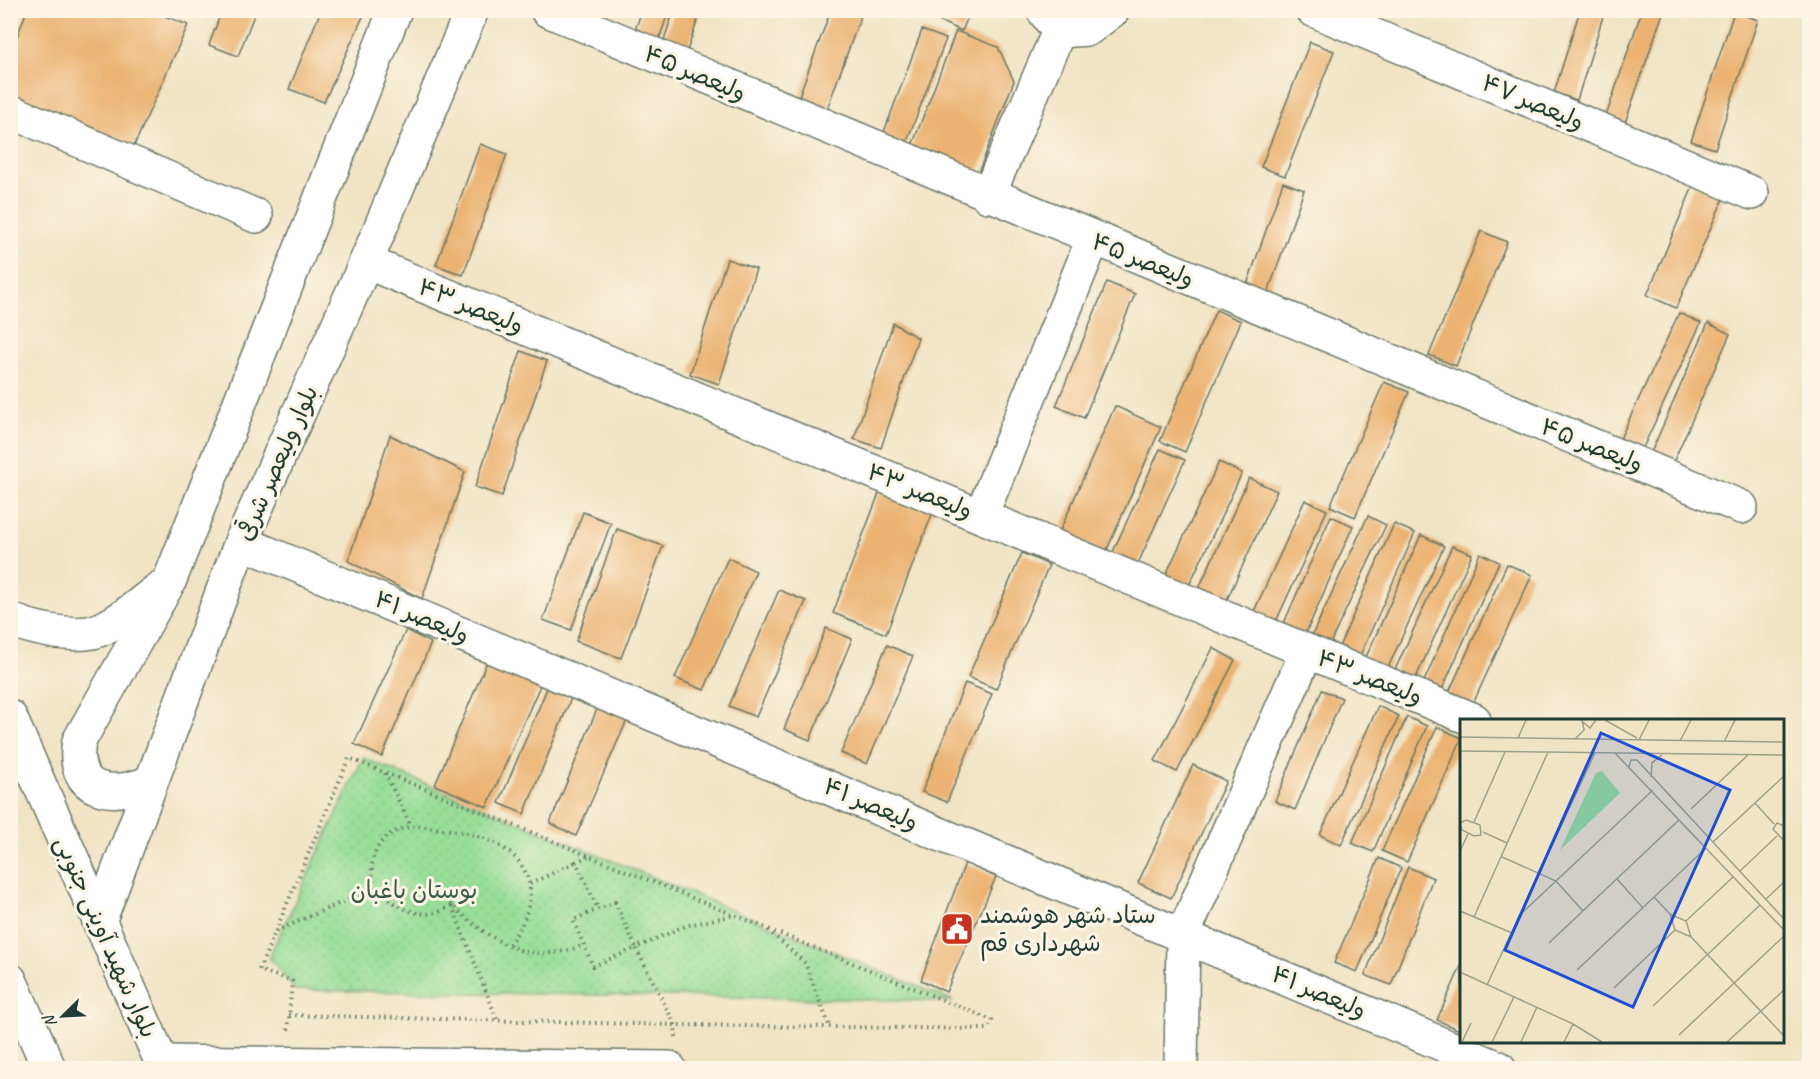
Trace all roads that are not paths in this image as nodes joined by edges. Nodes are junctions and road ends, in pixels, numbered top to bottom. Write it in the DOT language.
graph roads {
  1 [pos="395,10"];
  2 [pos="472,10"];
  3 [pos="547,10"];
  4 [pos="1113,10"];
  5 [pos="1313,10"];
  6 [pos="1051,21"];
  7 [pos="10,111"];
  8 [pos="1752,193"];
  9 [pos="988,196"];
  10 [pos="256,216"];
  11 [pos="1094,239"];
  12 [pos="366,262"];
  13 [pos="1741,507"];
  14 [pos="981,516"];
  15 [pos="241,542"];
  16 [pos="169,582"];
  17 [pos="10,619"];
  18 [pos="1307,651"];
  19 [pos="10,717"];
  20 [pos="1472,719"];
  21 [pos="151,782"];
  22 [pos="99,922"];
  23 [pos="1183,935"];
  24 [pos="10,980"];
  25 [pos="673,1058"];
  26 [pos="163,1065"];
  27 [pos="49,1068"];
  28 [pos="1181,1068"];
  29 [pos="1499,1068"];
  1 -- 16 [label="street"];
  2 -- 12 [label="street, بلوار ولیعصر شرقی"];
  3 -- 9 [label="street, ولیعصر ۴۵"];
  4 -- 6 [label="street"];
  5 -- 8 [label="street, ولیعصر ۴۷"];
  6 -- 9 [label="street"];
  7 -- 10 [label="street"];
  9 -- 11 [label="street, ولیعصر ۴۵"];
  11 -- 13 [label="street, ولیعصر ۴۵"];
  11 -- 14 [label="street"];
  12 -- 14 [label="street, ولیعصر ۴۳"];
  12 -- 15 [label="street, بلوار ولیعصر شرقی"];
  14 -- 18 [label="street, ولیعصر ۴۳"];
  15 -- 21 [label="street, بلوار ولیعصر شرقی"];
  15 -- 23 [label="street, ولیعصر ۴۱"];
  16 -- 17 [label="street"];
  16 -- 21 [label="street"];
  18 -- 20 [label="street, ولیعصر ۴۳"];
  18 -- 23 [label="street"];
  19 -- 22 [label="street, بلوار شهید آوینی جنوبی"];
  21 -- 22 [label="street, بلوار ولیعصر شرقی"];
  22 -- 26 [label="street, بلوار شهید آوینی جنوبی"];
  23 -- 28 [label="street"];
  23 -- 29 [label="street, ولیعصر ۴۱"];
  24 -- 27 [label="street"];
  25 -- 26 [label="street"];
}
